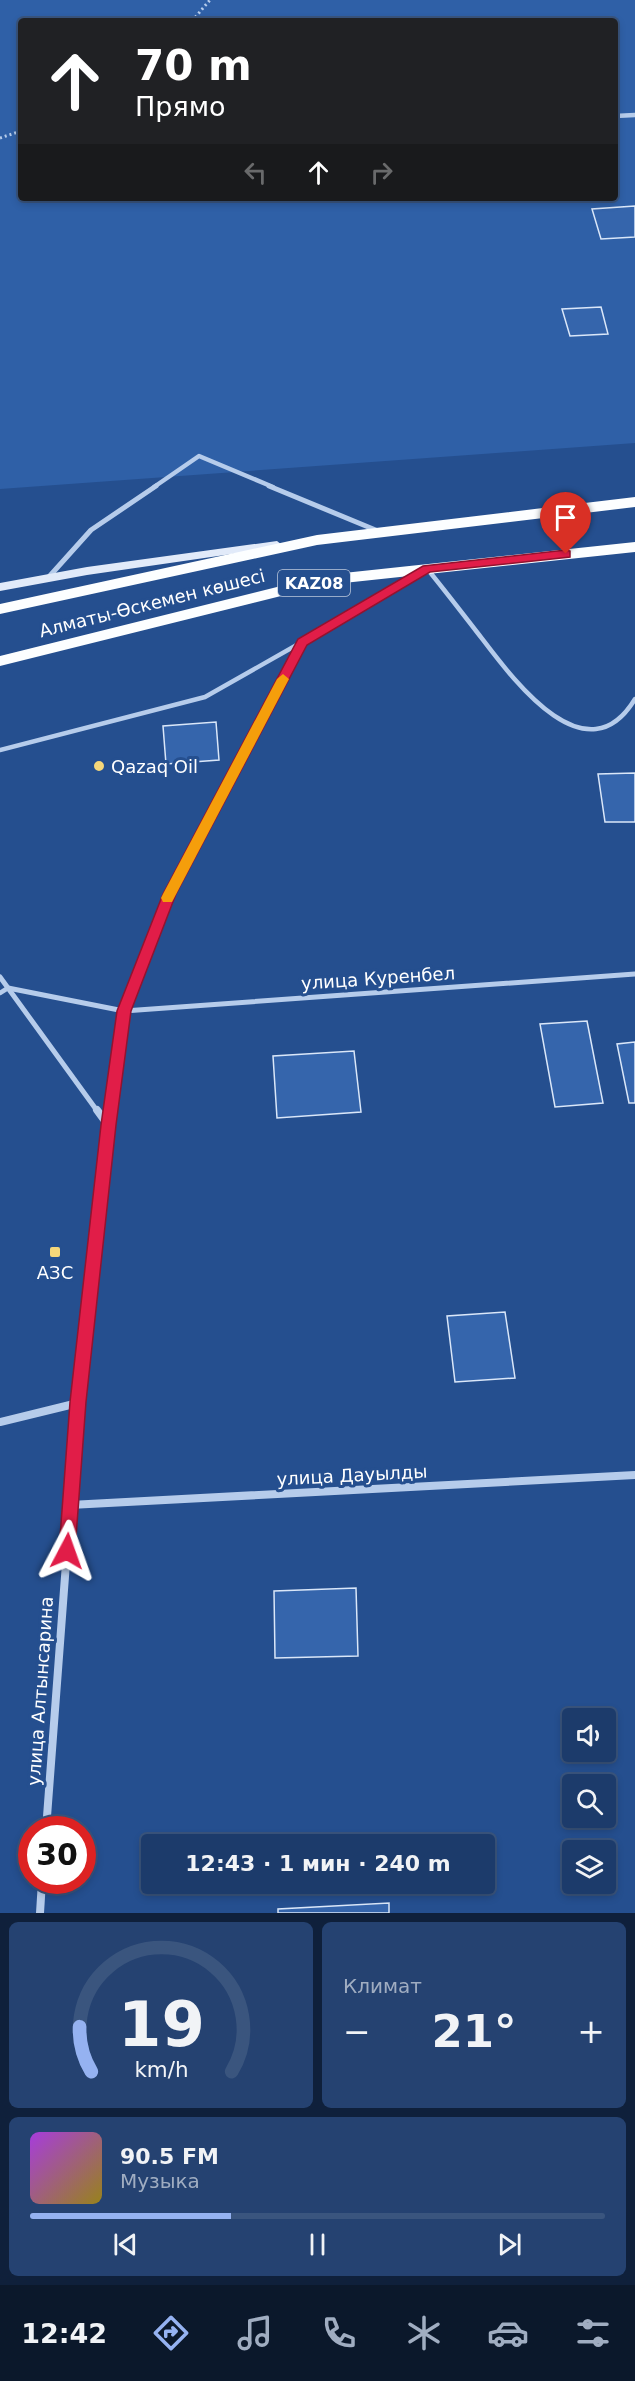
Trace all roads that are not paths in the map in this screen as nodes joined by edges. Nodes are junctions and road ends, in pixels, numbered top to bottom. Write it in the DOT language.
graph roads {
  1 [pos="635,115"];
  2 [pos="618,117"];
  3 [pos="635,502"];
  4 [pos="381,532"];
  5 [pos="316,540"];
  6 [pos="635,547"];
  7 [pos="428,568"];
  8 [pos="47,579"];
  9 [pos="0,587"];
  10 [pos="0,609"];
  11 [pos="302,642"];
  12 [pos="0,661"];
  13 [pos="635,699"];
  14 [pos="0,750"];
  15 [pos="635,974"];
  16 [pos="0,977"];
  17 [pos="8,988"];
  18 [pos="0,993"];
  19 [pos="124,1011"];
  20 [pos="109,1125"];
  21 [pos="78,1402"];
  22 [pos="0,1422"];
  23 [pos="635,1475"];
  24 [pos="70,1505"];
  25 [pos="47,1816"];
  26 [pos="41,1894"];
  27 [pos="40,1913"];
  1 -- 2 [label="street"];
  3 -- 4 [label="highway, Алматы-Өскемен көшесі / KAZ08"];
  4 -- 5 [label="highway, Алматы-Өскемен көшесі / KAZ08"];
  4 -- 8 [label="street"];
  5 -- 8 [label="main road"];
  5 -- 10 [label="highway, Алматы-Өскемен көшесі / KAZ08"];
  6 -- 7 [label="highway, Алматы-Өскемен көшесі / KAZ08"];
  7 -- 11 [label="street"];
  7 -- 12 [label="highway, Алматы-Өскемен көшесі / KAZ08"];
  7 -- 13 [label="lane"];
  8 -- 9 [label="main road"];
  11 -- 14 [label="lane"];
  11 -- 19 [label="street, улица Алтынсарина"];
  15 -- 19 [label="street, улица Куренбел"];
  16 -- 17 [label="street"];
  17 -- 18 [label="lane"];
  17 -- 19 [label="street, улица Куренбел"];
  17 -- 20 [label="street"];
  19 -- 20 [label="street, улица Алтынсарина"];
  20 -- 21 [label="street, улица Алтынсарина"];
  21 -- 22 [label="street"];
  21 -- 24 [label="street, улица Алтынсарина"];
  23 -- 24 [label="street, улица Дауылды"];
  24 -- 25 [label="street, улица Алтынсарина"];
  26 -- 27 [label="street"];
}
